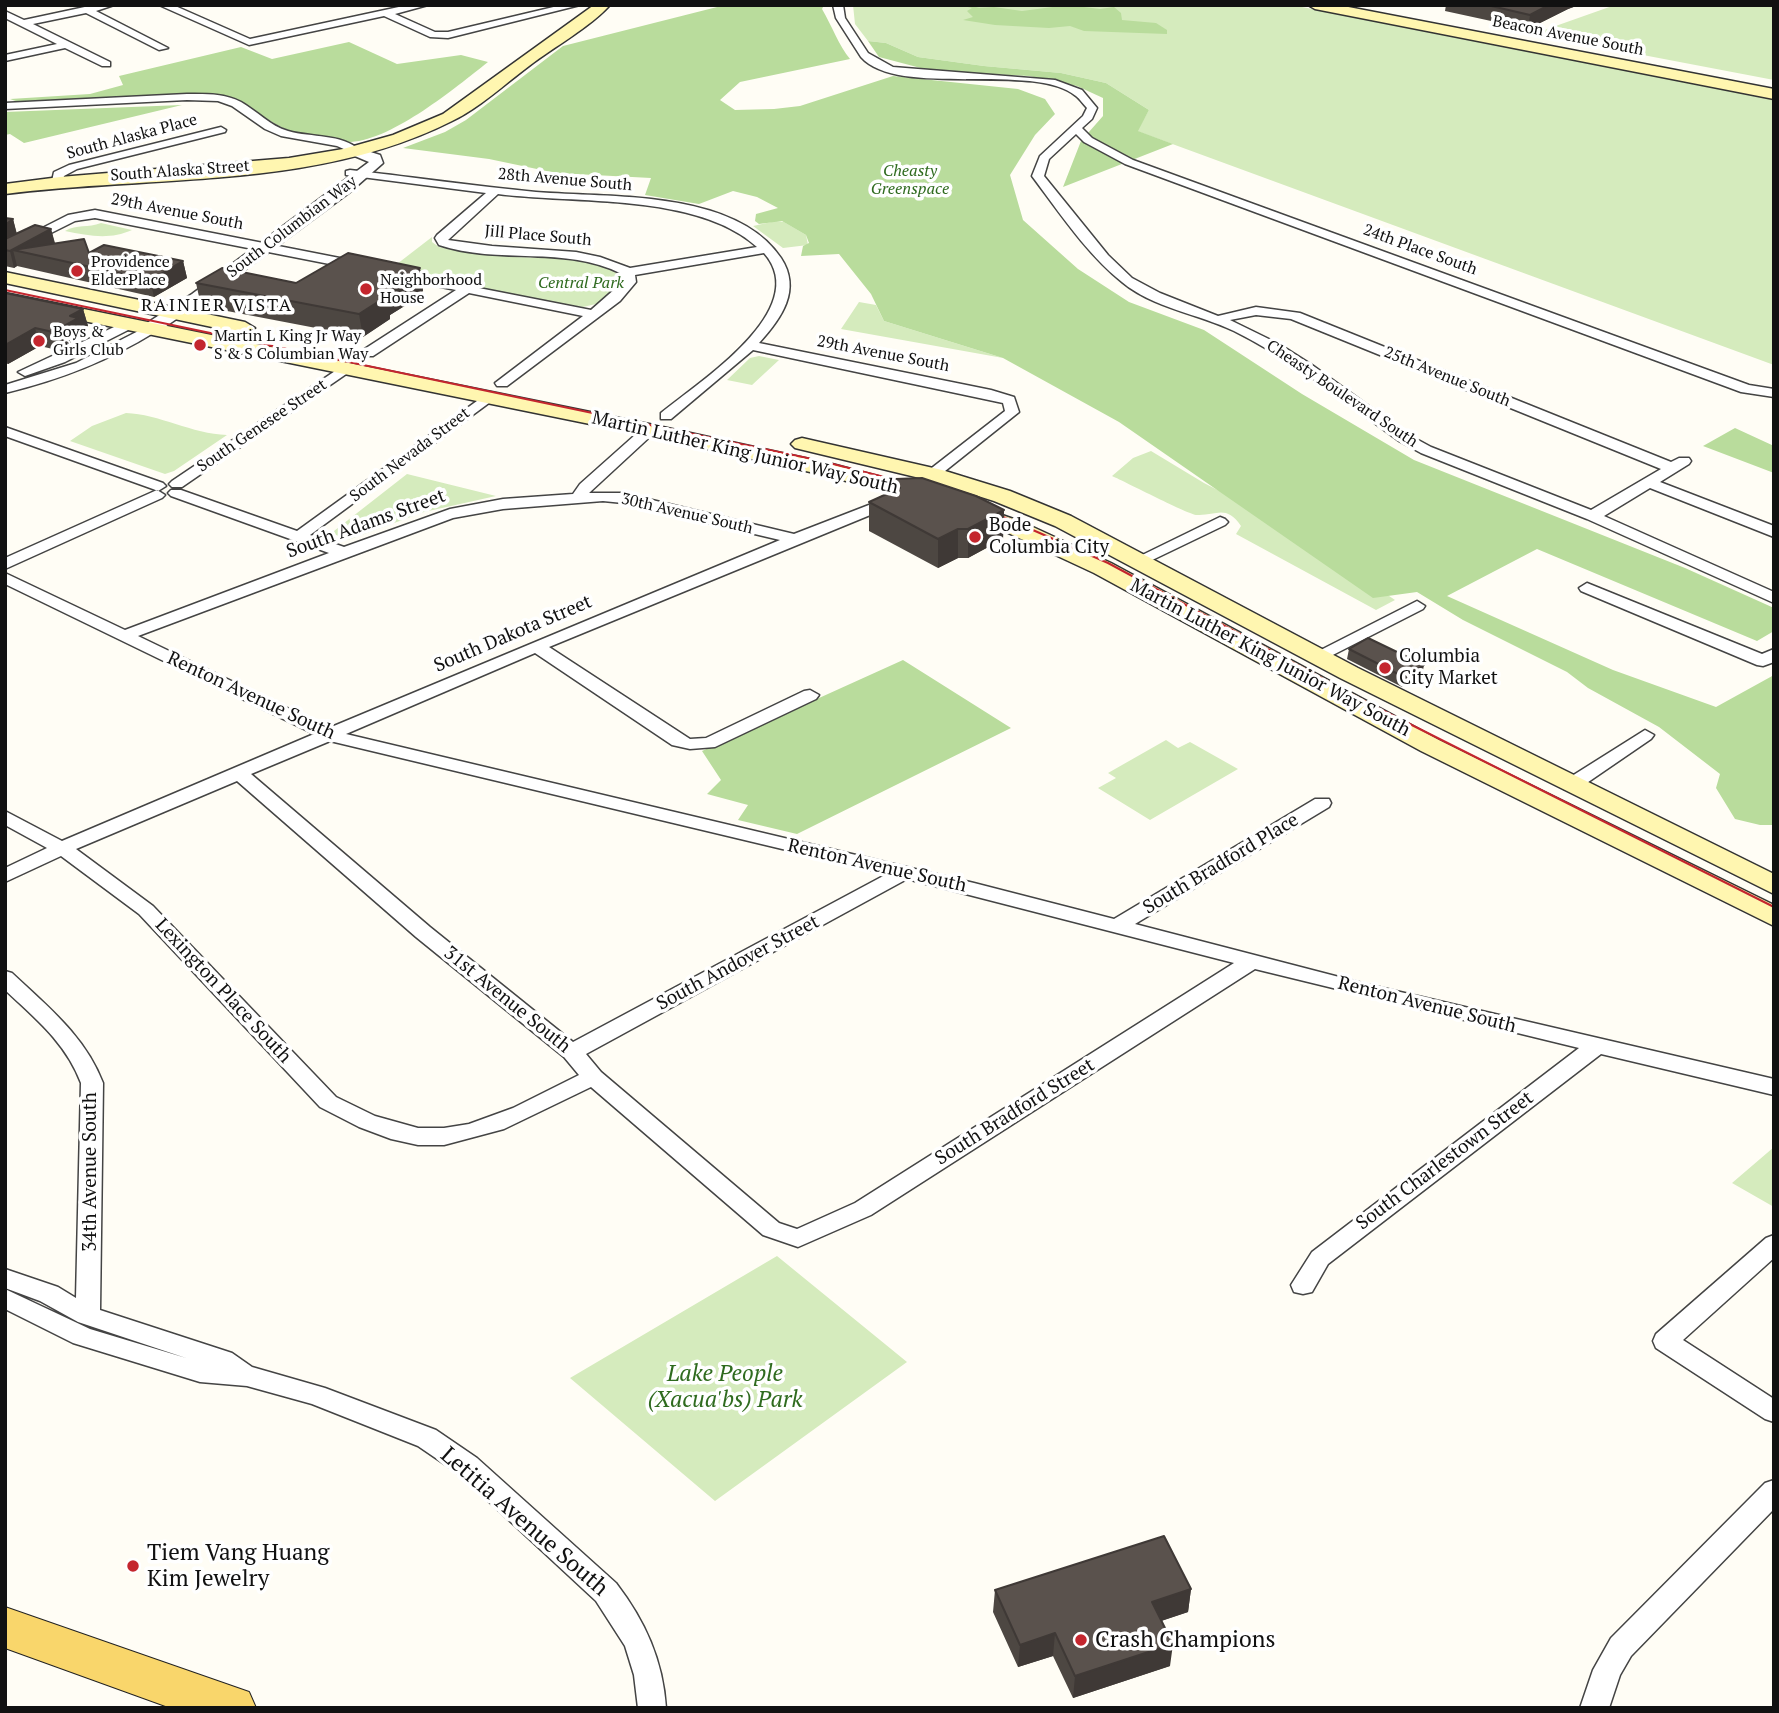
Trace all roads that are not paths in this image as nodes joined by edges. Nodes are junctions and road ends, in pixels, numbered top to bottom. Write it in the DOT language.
graph roads {
  1 [pos="109,5"];
  2 [pos="164,5"];
  3 [pos="370,5"];
  4 [pos="423,5"];
  5 [pos="575,5"];
  6 [pos="603,5"];
  7 [pos="838,5"];
  8 [pos="1315,5"];
  9 [pos="88,10"];
  10 [pos="387,13"];
  11 [pos="5,14"];
  12 [pos="23,23"];
  13 [pos="64,45"];
  14 [pos="163,48"];
  15 [pos="5,58"];
  16 [pos="106,64"];
  17 [pos="1774,94"];
  18 [pos="9,105"];
  19 [pos="1077,129"];
  20 [pos="221,130"];
  21 [pos="355,151"];
  22 [pos="356,174"];
  23 [pos="58,181"];
  24 [pos="5,189"];
  25 [pos="495,191"];
  26 [pos="249,243"];
  27 [pos="267,247"];
  28 [pos="767,249"];
  29 [pos="5,252"];
  30 [pos="628,272"];
  31 [pos="5,277"];
  32 [pos="464,290"];
  33 [pos="5,299"];
  34 [pos="165,311"];
  35 [pos="594,314"];
  36 [pos="1218,320"];
  37 [pos="140,326"];
  38 [pos="269,333"];
  39 [pos="314,342"];
  40 [pos="750,345"];
  41 [pos="368,354"];
  42 [pos="347,367"];
  43 [pos="5,379"];
  44 [pos="5,389"];
  45 [pos="495,390"];
  46 [pos="1774,393"];
  47 [pos="1009,400"];
  48 [pos="666,416"];
  49 [pos="649,430"];
  50 [pos="5,431"];
  51 [pos="934,475"];
  52 [pos="1648,482"];
  53 [pos="177,488"];
  54 [pos="158,490"];
  55 [pos="910,491"];
  56 [pos="579,496"];
  57 [pos="1592,516"];
  58 [pos="1220,522"];
  59 [pos="1774,532"];
  60 [pos="298,537"];
  61 [pos="794,539"];
  62 [pos="345,553"];
  63 [pos="1140,560"];
  64 [pos="5,564"];
  65 [pos="5,578"];
  66 [pos="1587,588"];
  67 [pos="1774,598"];
  68 [pos="1417,606"];
  69 [pos="123,636"];
  70 [pos="537,647"];
  71 [pos="1317,656"];
  72 [pos="1768,657"];
  73 [pos="810,695"];
  74 [pos="329,735"];
  75 [pos="1645,735"];
  76 [pos="240,774"];
  77 [pos="1571,785"];
  78 [pos="1322,803"];
  79 [pos="5,817"];
  80 [pos="62,848"];
  81 [pos="904,873"];
  82 [pos="5,876"];
  83 [pos="1774,885"];
  84 [pos="1774,918"];
  85 [pos="1119,925"];
  86 [pos="1252,961"];
  87 [pos="5,978"];
  88 [pos="1596,1046"];
  89 [pos="572,1052"];
  90 [pos="593,1077"];
  91 [pos="1774,1087"];
  92 [pos="771,1229"];
  93 [pos="1774,1244"];
  94 [pos="5,1278"];
  95 [pos="1303,1285"];
  96 [pos="5,1298"];
  97 [pos="87,1315"];
  98 [pos="247,1376"];
  99 [pos="1774,1412"];
  100 [pos="1774,1491"];
  101 [pos="5,1627"];
  102 [pos="232,1708"];
  103 [pos="652,1708"];
  104 [pos="1594,1708"];
  1 -- 9 [label="street"];
  2 -- 10 [label="street"];
  3 -- 10 [label="street"];
  4 -- 10 [label="street"];
  5 -- 10 [label="street"];
  6 -- 21 [label="main road, South Columbian Way"];
  7 -- 19 [label="street, Cheasty Boulevard South"];
  8 -- 17 [label="main road, Beacon Avenue South"];
  9 -- 12 [label="street"];
  9 -- 14 [label="street"];
  11 -- 12 [label="street"];
  12 -- 13 [label="street"];
  13 -- 15 [label="street"];
  13 -- 16 [label="street"];
  18 -- 21 [label="street"];
  19 -- 36 [label="street, Cheasty Boulevard South"];
  19 -- 46 [label="street, 24th Place South"];
  20 -- 23 [label="street, South Alaska Place"];
  21 -- 22 [label="street, South Columbian Way"];
  21 -- 23 [label="main road, South Alaska Street"];
  22 -- 25 [label="street, 28th Avenue South"];
  22 -- 26 [label="street, South Columbian Way"];
  22 -- 27 [label="street, South Columbian Way"];
  23 -- 24 [label="main road, South Alaska Street"];
  25 -- 28 [label="street, 28th Avenue South"];
  25 -- 30 [label="street, Jill Place South"];
  26 -- 27 [label="street, 29th Avenue South"];
  26 -- 29 [label="street, 29th Avenue South"];
  26 -- 34 [label="street, South Columbian Way"];
  27 -- 32 [label="street, 29th Avenue South"];
  27 -- 34 [label="street, South Columbian Way"];
  28 -- 30 [label="street"];
  28 -- 40 [label="street"];
  30 -- 35 [label="street, South Nevada Street"];
  31 -- 34 [label="main road"];
  32 -- 35 [label="street, 29th Avenue South"];
  32 -- 41 [label="street"];
  33 -- 37 [label="main road, Martin Luther King Junior Way South"];
  34 -- 37 [label="street, South Columbian Way"];
  34 -- 38 [label="main road"];
  35 -- 45 [label="street, South Nevada Street"];
  36 -- 52 [label="street, 25th Avenue South"];
  36 -- 57 [label="street, Cheasty Boulevard South"];
  37 -- 42 [label="main road, Martin Luther King Junior Way South"];
  37 -- 43 [label="street"];
  37 -- 44 [label="street"];
  39 -- 41 [label="main road, Martin Luther King Junior Way South"];
  40 -- 47 [label="street, 29th Avenue South"];
  40 -- 48 [label="street"];
  41 -- 45 [label="main road, Martin Luther King Junior Way South"];
  42 -- 45 [label="main road, Martin Luther King Junior Way South"];
  42 -- 53 [label="street, South Genesee Street"];
  45 -- 48 [label="main road, Martin Luther King Junior Way South"];
  45 -- 49 [label="main road, Martin Luther King Junior Way South"];
  45 -- 60 [label="street, South Nevada Street"];
  47 -- 51 [label="street, South Dakota Street"];
  48 -- 51 [label="main road, Martin Luther King Junior Way South"];
  49 -- 55 [label="main road, Martin Luther King Junior Way South"];
  49 -- 56 [label="street"];
  50 -- 54 [label="street"];
  51 -- 55 [label="street, South Dakota Street"];
  51 -- 63 [label="main road, Martin Luther King Junior Way South"];
  52 -- 57 [label="street"];
  52 -- 59 [label="street"];
  53 -- 54 [label="street"];
  53 -- 60 [label="street"];
  54 -- 64 [label="street"];
  55 -- 61 [label="street, South Dakota Street"];
  55 -- 84 [label="main road, Martin Luther King Junior Way South"];
  56 -- 61 [label="street, 30th Avenue South"];
  56 -- 62 [label="street, South Adams Street"];
  57 -- 67 [label="street, Cheasty Boulevard South"];
  58 -- 63 [label="street"];
  60 -- 62 [label="street"];
  61 -- 70 [label="street, South Dakota Street"];
  62 -- 69 [label="street, South Adams Street"];
  63 -- 71 [label="main road, Martin Luther King Junior Way South"];
  65 -- 69 [label="street, Renton Avenue South"];
  66 -- 72 [label="street"];
  68 -- 71 [label="street"];
  69 -- 74 [label="street, Renton Avenue South"];
  70 -- 73 [label="street"];
  70 -- 74 [label="street, South Dakota Street"];
  71 -- 77 [label="main road, Martin Luther King Junior Way South"];
  74 -- 76 [label="street, South Dakota Street"];
  74 -- 81 [label="street, Renton Avenue South"];
  75 -- 77 [label="street"];
  76 -- 80 [label="street, South Dakota Street"];
  76 -- 89 [label="street, 31st Avenue South"];
  77 -- 83 [label="main road, Martin Luther King Junior Way South"];
  78 -- 85 [label="street, South Bradford Place"];
  79 -- 80 [label="street, Lexington Place South"];
  80 -- 82 [label="street, South Dakota Street"];
  80 -- 90 [label="street, Lexington Place South"];
  81 -- 85 [label="street, Renton Avenue South"];
  81 -- 89 [label="street, South Andover Street"];
  85 -- 86 [label="street, Renton Avenue South"];
  86 -- 88 [label="street, Renton Avenue South"];
  86 -- 92 [label="street, South Bradford Street"];
  87 -- 97 [label="street, 34th Avenue South"];
  88 -- 91 [label="street, Renton Avenue South"];
  88 -- 95 [label="street, South Charlestown Street"];
  89 -- 90 [label="street, 31st Avenue South"];
  90 -- 92 [label="street, 31st Avenue South"];
  93 -- 99 [label="street"];
  94 -- 97 [label="street, Letitia Avenue South"];
  96 -- 98 [label="street, Letitia Avenue South"];
  97 -- 98 [label="street, Letitia Avenue South"];
  98 -- 103 [label="street, Letitia Avenue South"];
  100 -- 104 [label="street"];
  101 -- 102 [label="main road"];
}
